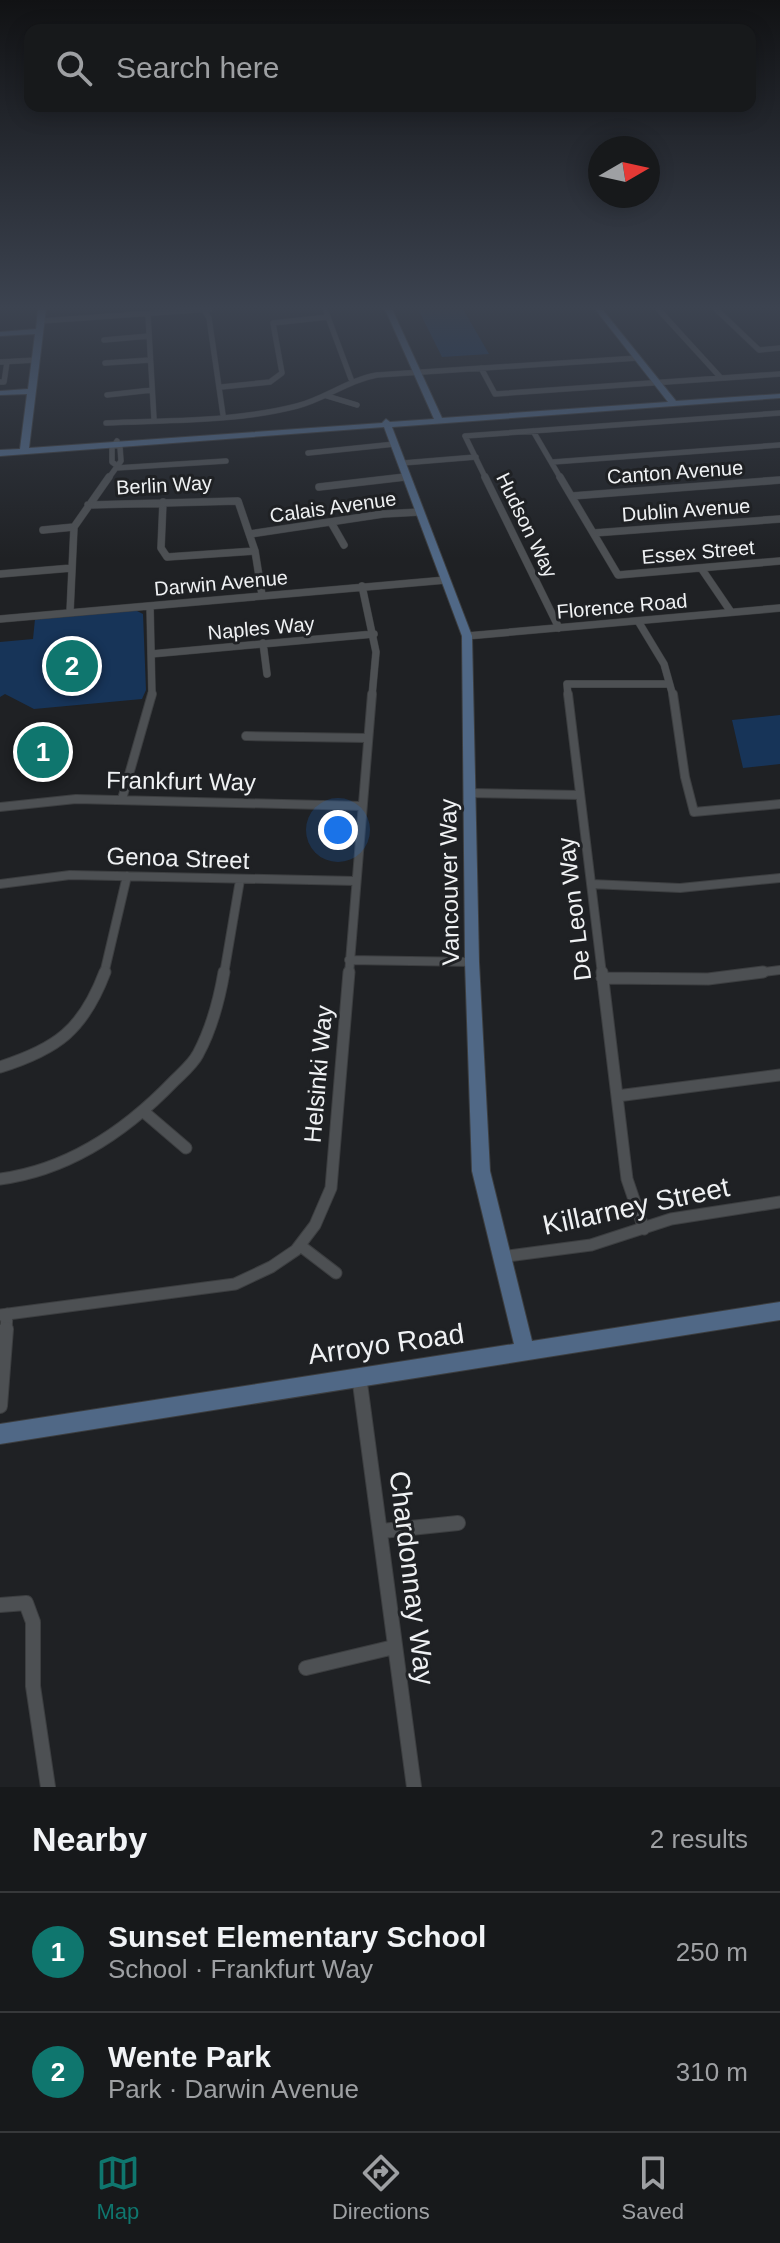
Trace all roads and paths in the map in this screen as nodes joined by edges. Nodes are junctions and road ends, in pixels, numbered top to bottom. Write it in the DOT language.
graph roads {
  1 [pos="33,392"];
  2 [pos="130,392"];
  3 [pos="152,392"];
  4 [pos="221,392"];
  5 [pos="332,392"];
  6 [pos="426,392"];
  7 [pos="494,392"];
  8 [pos="519,392"];
  9 [pos="665,392"];
  10 [pos="780,394"];
  11 [pos="107,395"];
  12 [pos="327,396"];
  13 [pos="672,401"];
  14 [pos="357,405"];
  15 [pos="780,413"];
  16 [pos="223,415"];
  17 [pos="154,419"];
  18 [pos="438,419"];
  19 [pos="106,423"];
  20 [pos="388,424"];
  21 [pos="533,431"];
  22 [pos="117,443"];
  23 [pos="395,444"];
  24 [pos="780,445"];
  25 [pos="24,449"];
  26 [pos="0,451"];
  27 [pos="308,453"];
  28 [pos="476,457"];
  29 [pos="226,461"];
  30 [pos="553,462"];
  31 [pos="116,466"];
  32 [pos="405,470"];
  33 [pos="780,480"];
  34 [pos="319,487"];
  35 [pos="572,496"];
  36 [pos="163,502"];
  37 [pos="88,505"];
  38 [pos="420,512"];
  39 [pos="780,519"];
  40 [pos="332,524"];
  41 [pos="74,527"];
  42 [pos="43,530"];
  43 [pos="594,533"];
  44 [pos="250,534"];
  45 [pos="344,545"];
  46 [pos="255,551"];
  47 [pos="780,561"];
  48 [pos="72,568"];
  49 [pos="701,568"];
  50 [pos="0,574"];
  51 [pos="446,580"];
  52 [pos="362,586"];
  53 [pos="262,595"];
  54 [pos="150,606"];
  55 [pos="780,608"];
  56 [pos="70,612"];
  57 [pos="731,612"];
  58 [pos="0,619"];
  59 [pos="638,621"];
  60 [pos="559,628"];
  61 [pos="374,634"];
  62 [pos="467,636"];
  63 [pos="263,643"];
  64 [pos="151,654"];
  65 [pos="267,674"];
  66 [pos="669,684"];
  67 [pos="246,736"];
  68 [pos="366,738"];
  69 [pos="469,793"];
  70 [pos="580,795"];
  71 [pos="122,799"];
  72 [pos="780,804"];
  73 [pos="361,806"];
  74 [pos="0,807"];
  75 [pos="127,876"];
  76 [pos="780,878"];
  77 [pos="240,880"];
  78 [pos="355,881"];
  79 [pos="0,884"];
  80 [pos="591,884"];
  81 [pos="349,960"];
  82 [pos="472,962"];
  83 [pos="780,970"];
  84 [pos="602,978"];
  85 [pos="0,1067"];
  86 [pos="780,1075"];
  87 [pos="617,1096"];
  88 [pos="144,1112"];
  89 [pos="186,1148"];
  90 [pos="0,1179"];
  91 [pos="780,1202"];
  92 [pos="644,1229"];
  93 [pos="302,1247"];
  94 [pos="501,1257"];
  95 [pos="336,1273"];
  96 [pos="780,1311"];
  97 [pos="3,1315"];
  98 [pos="525,1351"];
  99 [pos="359,1376"];
  100 [pos="0,1406"];
  101 [pos="0,1434"];
  102 [pos="458,1523"];
  103 [pos="382,1531"];
  104 [pos="0,1605"];
  105 [pos="394,1647"];
  106 [pos="306,1668"];
  107 [pos="48,1787"];
  108 [pos="414,1787"];
  1 -- 25 [label="street"];
  2 -- 11 [label="street"];
  3 -- 17 [label="street"];
  4 -- 16 [label="street"];
  5 -- 12 [label="street"];
  6 -- 18 [label="street"];
  7 -- 8 [label="street"];
  9 -- 13 [label="street"];
  10 -- 13 [label="street"];
  12 -- 14 [label="street"];
  12 -- 16 [label="street"];
  13 -- 18 [label="street"];
  15 -- 21 [label="street"];
  16 -- 17 [label="street"];
  17 -- 19 [label="street"];
  18 -- 20 [label="street"];
  20 -- 22 [label="street"];
  20 -- 23 [label="street, Vancouver Way"];
  21 -- 28 [label="street, Hudson Way"];
  21 -- 30 [label="street"];
  22 -- 25 [label="street"];
  22 -- 31 [label="street"];
  23 -- 27 [label="street"];
  23 -- 32 [label="street, Vancouver Way"];
  24 -- 30 [label="street"];
  25 -- 26 [label="street"];
  28 -- 32 [label="street"];
  28 -- 60 [label="street, Hudson Way"];
  29 -- 31 [label="street"];
  30 -- 35 [label="street"];
  31 -- 37 [label="street"];
  32 -- 34 [label="street"];
  32 -- 38 [label="street, Vancouver Way"];
  33 -- 35 [label="street, Canton Avenue"];
  35 -- 43 [label="street"];
  36 -- 37 [label="street, Berlin Way"];
  36 -- 44 [label="street, Berlin Way"];
  36 -- 46 [label="street"];
  37 -- 41 [label="street"];
  38 -- 40 [label="street, Calais Avenue"];
  38 -- 51 [label="street, Vancouver Way"];
  39 -- 43 [label="street, Dublin Avenue"];
  40 -- 44 [label="street, Calais Avenue"];
  40 -- 45 [label="street"];
  41 -- 42 [label="street"];
  41 -- 48 [label="street"];
  43 -- 49 [label="street, Essex Street"];
  44 -- 46 [label="street, Berlin Way"];
  46 -- 53 [label="street, Berlin Way"];
  47 -- 49 [label="street, Essex Street"];
  48 -- 50 [label="street"];
  48 -- 56 [label="street"];
  49 -- 57 [label="street"];
  51 -- 52 [label="street, Darwin Avenue"];
  51 -- 62 [label="street, Vancouver Way"];
  52 -- 53 [label="street, Darwin Avenue"];
  52 -- 61 [label="street, Helsinki Way"];
  53 -- 54 [label="street, Darwin Avenue"];
  54 -- 56 [label="street, Darwin Avenue"];
  54 -- 64 [label="street"];
  55 -- 57 [label="street, Florence Road"];
  56 -- 58 [label="street, Darwin Avenue"];
  57 -- 59 [label="street, Florence Road"];
  59 -- 60 [label="street, Florence Road"];
  59 -- 66 [label="street"];
  60 -- 62 [label="street, Florence Road"];
  61 -- 63 [label="street, Naples Way"];
  61 -- 68 [label="street, Helsinki Way"];
  62 -- 69 [label="street, Vancouver Way"];
  63 -- 64 [label="street, Naples Way"];
  63 -- 65 [label="street"];
  64 -- 71 [label="street"];
  66 -- 70 [label="street, De Leon Way"];
  66 -- 72 [label="street"];
  67 -- 68 [label="street"];
  68 -- 73 [label="street, Helsinki Way"];
  69 -- 70 [label="street"];
  69 -- 82 [label="street, Vancouver Way"];
  70 -- 80 [label="street, De Leon Way"];
  71 -- 73 [label="street, Frankfurt Way"];
  71 -- 74 [label="street, Frankfurt Way"];
  73 -- 78 [label="street, Helsinki Way"];
  75 -- 77 [label="street, Genoa Street"];
  75 -- 79 [label="street, Genoa Street"];
  75 -- 85 [label="street"];
  76 -- 80 [label="street"];
  77 -- 78 [label="street, Genoa Street"];
  77 -- 88 [label="street"];
  78 -- 81 [label="street, Helsinki Way"];
  80 -- 84 [label="street, De Leon Way"];
  81 -- 82 [label="street"];
  81 -- 93 [label="street, Helsinki Way"];
  82 -- 94 [label="street, Vancouver Way"];
  83 -- 84 [label="street"];
  84 -- 87 [label="street, De Leon Way"];
  86 -- 87 [label="street"];
  87 -- 92 [label="street, De Leon Way"];
  88 -- 89 [label="street"];
  88 -- 90 [label="street"];
  91 -- 92 [label="street, Killarney Street"];
  92 -- 94 [label="street, Killarney Street"];
  93 -- 95 [label="street"];
  93 -- 97 [label="street, Helsinki Way"];
  94 -- 98 [label="street, Vancouver Way"];
  96 -- 98 [label="street, Arroyo Road"];
  97 -- 100 [label="street"];
  98 -- 99 [label="street, Arroyo Road"];
  99 -- 101 [label="street, Arroyo Road"];
  99 -- 103 [label="street, Chardonnay Way"];
  102 -- 103 [label="street"];
  103 -- 105 [label="street, Chardonnay Way"];
  104 -- 107 [label="street"];
  105 -- 106 [label="street"];
  105 -- 108 [label="street, Chardonnay Way"];
}
